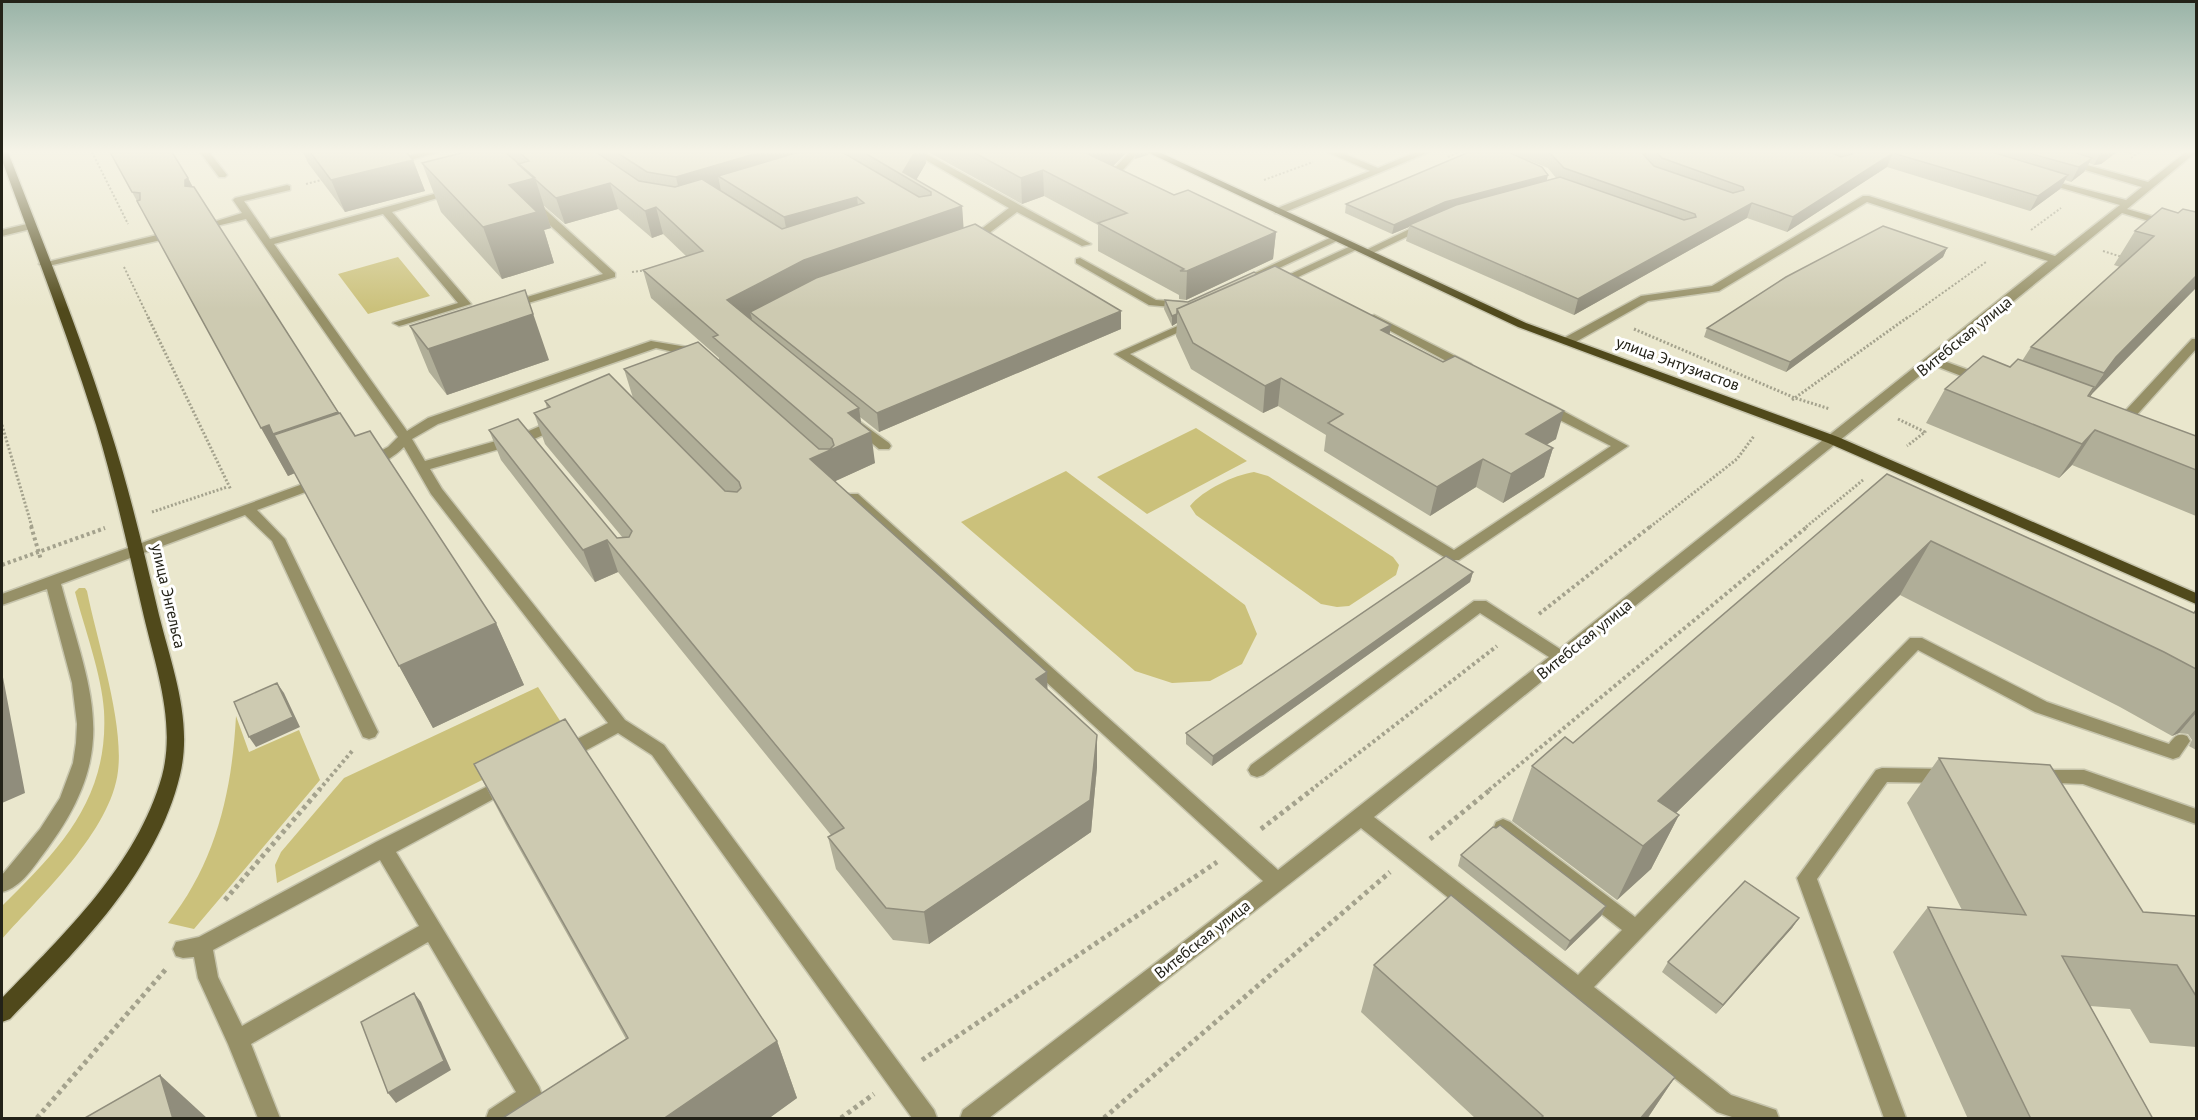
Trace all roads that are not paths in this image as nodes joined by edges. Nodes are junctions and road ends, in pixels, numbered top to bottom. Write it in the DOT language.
graph roads {
  1 [pos="23,204"];
  2 [pos="241,204"];
  3 [pos="409,204"];
  4 [pos="533,204"];
  5 [pos="1009,204"];
  6 [pos="1265,204"];
  7 [pos="1296,204"];
  8 [pos="1856,204"];
  9 [pos="1885,204"];
  10 [pos="2116,204"];
  11 [pos="2127,204"];
  12 [pos="2124,207"];
  13 [pos="1016,208"];
  14 [pos="386,211"];
  15 [pos="1280,211"];
  16 [pos="248,215"];
  17 [pos="1437,220"];
  18 [pos="212,224"];
  19 [pos="31,226"];
  20 [pos="2196,232"];
  21 [pos="2,233"];
  22 [pos="157,238"];
  23 [pos="1338,238"];
  24 [pos="267,243"];
  25 [pos="953,243"];
  26 [pos="1086,244"];
  27 [pos="1362,250"];
  28 [pos="1080,261"];
  29 [pos="2058,261"];
  30 [pos="44,264"];
  31 [pos="1252,277"];
  32 [pos="1260,291"];
  33 [pos="1198,301"];
  34 [pos="502,308"];
  35 [pos="1207,315"];
  36 [pos="1367,315"];
  37 [pos="399,324"];
  38 [pos="1568,341"];
  39 [pos="2196,342"];
  40 [pos="683,350"];
  41 [pos="1933,361"];
  42 [pos="1484,375"];
  43 [pos="1999,386"];
  44 [pos="1536,402"];
  45 [pos="848,417"];
  46 [pos="569,418"];
  47 [pos="2114,431"];
  48 [pos="405,438"];
  49 [pos="1833,440"];
  50 [pos="884,446"];
  51 [pos="420,467"];
  52 [pos="854,497"];
  53 [pos="247,508"];
  54 [pos="136,549"];
  55 [pos="53,581"];
  56 [pos="2196,599"];
  57 [pos="2,600"];
  58 [pos="1561,657"];
  59 [pos="619,725"];
  60 [pos="369,732"];
  61 [pos="2181,741"];
  62 [pos="547,763"];
  63 [pos="1257,770"];
  64 [pos="526,773"];
  65 [pos="1965,776"];
  66 [pos="2025,777"];
  67 [pos="1361,817"];
  68 [pos="2196,818"];
  69 [pos="1503,827"];
  70 [pos="383,848"];
  71 [pos="1277,881"];
  72 [pos="2,884"];
  73 [pos="1636,929"];
  74 [pos="430,930"];
  75 [pos="1579,988"];
  76 [pos="2,1012"];
  77 [pos="238,1040"];
  78 [pos="269,1119"];
  79 [pos="496,1119"];
  80 [pos="926,1119"];
  81 [pos="971,1119"];
  82 [pos="1768,1119"];
  83 [pos="1895,1119"];
  1 -- 19 [label="main road, улица Энгельса"];
  2 -- 16 [label="street"];
  3 -- 14 [label="street"];
  4 -- 34 [label="street"];
  5 -- 13 [label="street"];
  6 -- 15 [label="main road, улица Энтузиастов"];
  7 -- 15 [label="street"];
  8 -- 38 [label="street"];
  9 -- 29 [label="street"];
  10 -- 12 [label="street"];
  11 -- 12 [label="street, Витебская улица"];
  12 -- 20 [label="street"];
  12 -- 29 [label="street, Витебская улица"];
  13 -- 25 [label="street"];
  13 -- 26 [label="street"];
  14 -- 24 [label="street"];
  14 -- 37 [label="street"];
  15 -- 23 [label="main road, улица Энтузиастов"];
  16 -- 18 [label="street"];
  16 -- 24 [label="street"];
  17 -- 27 [label="street"];
  19 -- 21 [label="street"];
  19 -- 30 [label="main road, улица Энгельса"];
  22 -- 30 [label="street"];
  23 -- 27 [label="main road, улица Энтузиастов"];
  23 -- 31 [label="street"];
  24 -- 48 [label="street"];
  27 -- 32 [label="street"];
  27 -- 38 [label="main road, улица Энтузиастов"];
  28 -- 33 [label="street"];
  29 -- 41 [label="street, Витебская улица"];
  30 -- 54 [label="main road, улица Энгельса"];
  35 -- 44 [label="street"];
  36 -- 42 [label="street"];
  38 -- 49 [label="main road, улица Энтузиастов"];
  39 -- 47 [label="street"];
  40 -- 48 [label="street"];
  41 -- 43 [label="street"];
  41 -- 49 [label="street, Витебская улица"];
  45 -- 50 [label="street"];
  46 -- 51 [label="street"];
  48 -- 51 [label="street"];
  48 -- 53 [label="street"];
  49 -- 56 [label="main road, улица Энтузиастов"];
  49 -- 58 [label="street, Витебская улица"];
  51 -- 59 [label="street"];
  52 -- 71 [label="street"];
  53 -- 54 [label="street"];
  53 -- 60 [label="street"];
  54 -- 55 [label="street"];
  54 -- 76 [label="main road, улица Энгельса"];
  55 -- 57 [label="street"];
  55 -- 72 [label="street"];
  58 -- 63 [label="street"];
  58 -- 67 [label="street, Витебская улица"];
  59 -- 62 [label="street"];
  59 -- 80 [label="street"];
  61 -- 73 [label="street"];
  64 -- 70 [label="street"];
  65 -- 83 [label="street"];
  66 -- 68 [label="street"];
  67 -- 71 [label="street, Витебская улица"];
  67 -- 75 [label="street"];
  69 -- 73 [label="street"];
  70 -- 74 [label="street"];
  70 -- 77 [label="street"];
  71 -- 81 [label="street, Витебская улица"];
  73 -- 75 [label="street"];
  74 -- 77 [label="street"];
  74 -- 79 [label="street"];
  75 -- 82 [label="street"];
  77 -- 78 [label="street"];
}
